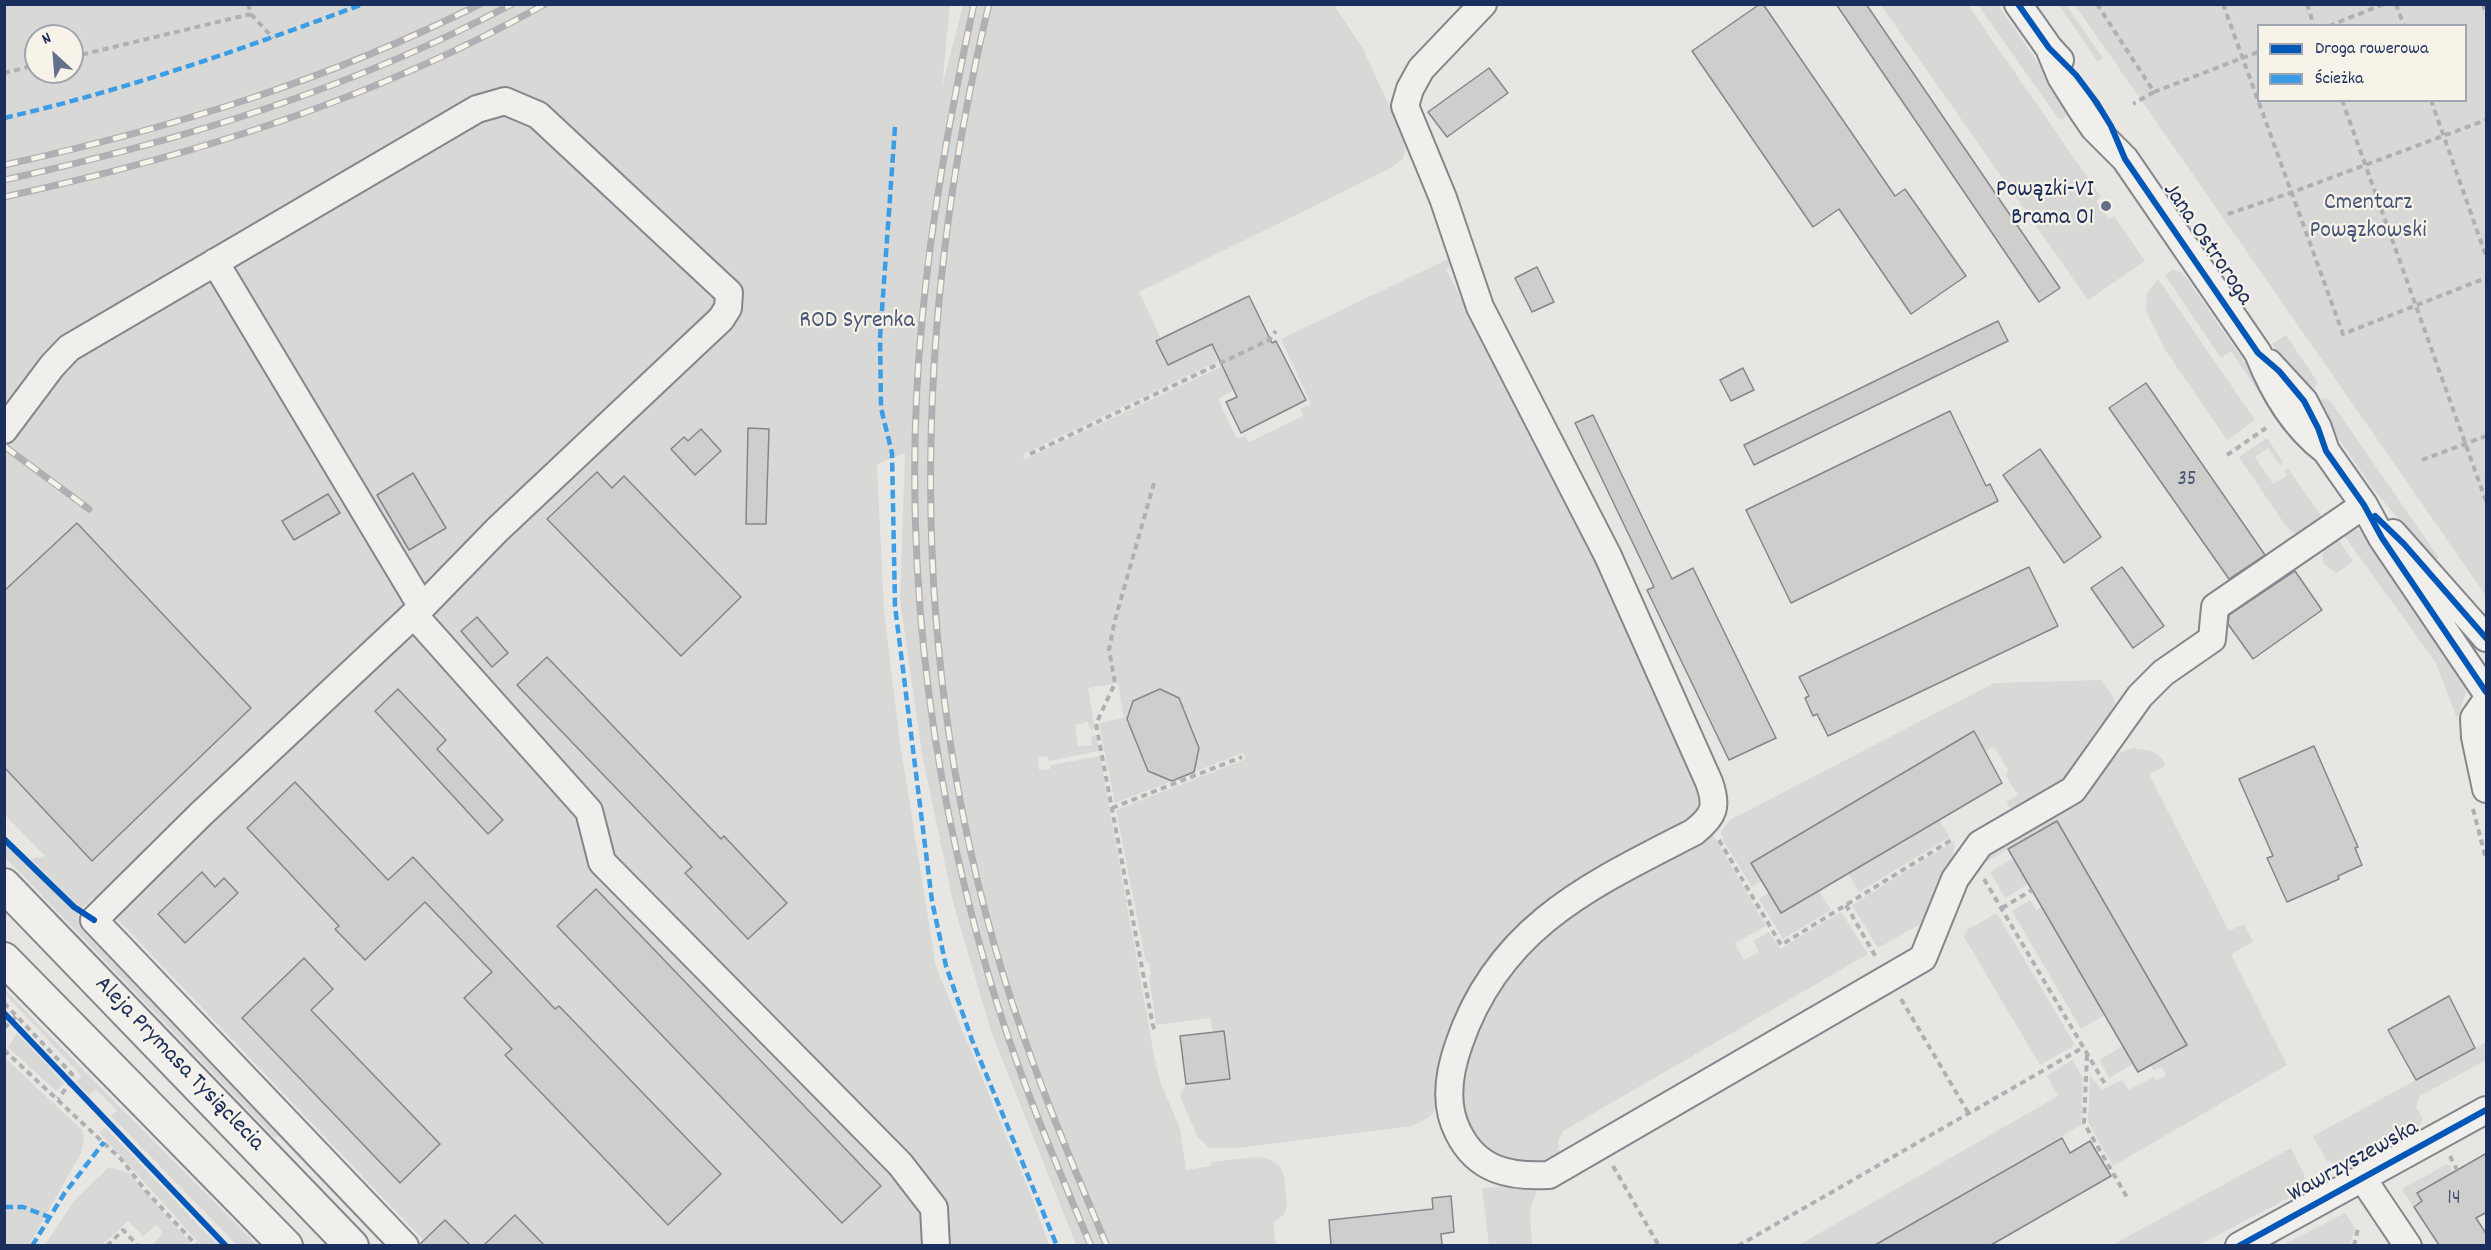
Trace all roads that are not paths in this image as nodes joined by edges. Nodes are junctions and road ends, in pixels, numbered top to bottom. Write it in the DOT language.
graph roads {
  1 [pos="1483,4"];
  2 [pos="2018,4"];
  3 [pos="215,262"];
  4 [pos="4,430"];
  5 [pos="2364,506"];
  6 [pos="418,611"];
  7 [pos="2487,638"];
  8 [pos="2487,692"];
  9 [pos="2487,700"];
  10 [pos="2482,752"];
  11 [pos="2487,789"];
  12 [pos="4,885"];
  13 [pos="4,959"];
  14 [pos="2487,1110"];
  15 [pos="2363,1179"];
  16 [pos="286,1245"];
  17 [pos="352,1245"];
  18 [pos="405,1245"];
  19 [pos="936,1245"];
  20 [pos="2239,1245"];
  21 [pos="2408,1245"];
  1 -- 5 [label="street"];
  2 -- 5 [label="street, Jana Ostroroga"];
  3 -- 4 [label="street"];
  3 -- 6 [label="street"];
  3 -- 6 [label="street"];
  5 -- 7 [label="street, Jana Ostroroga"];
  5 -- 8 [label="street, Jana Ostroroga"];
  6 -- 18 [label="street"];
  6 -- 19 [label="street"];
  9 -- 10 [label="street"];
  10 -- 11 [label="street"];
  12 -- 17 [label="main road, Aleja Prymasa Tysiąclecia"];
  13 -- 16 [label="main road, Aleja Prymasa Tysiąclecia"];
  14 -- 15 [label="street, Wawrzyszewska"];
  15 -- 20 [label="street, Wawrzyszewska"];
  15 -- 21 [label="street"];
}
